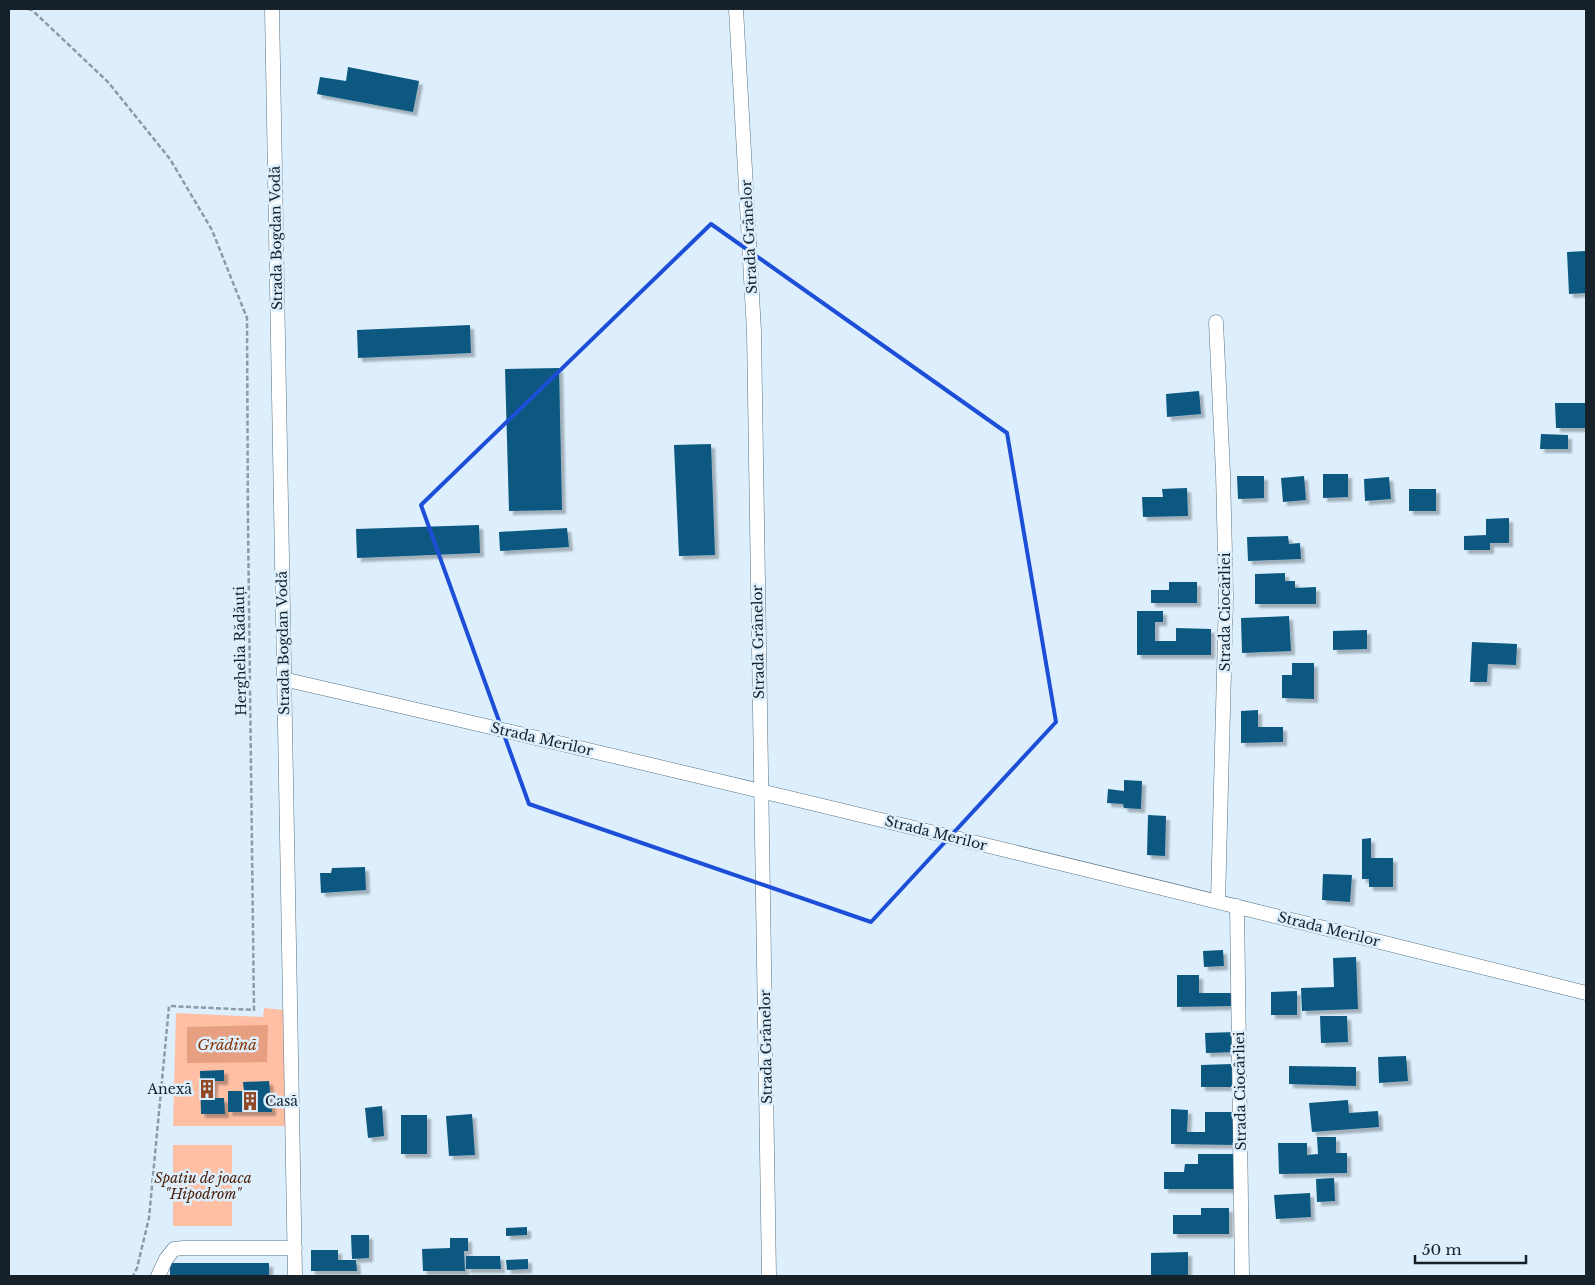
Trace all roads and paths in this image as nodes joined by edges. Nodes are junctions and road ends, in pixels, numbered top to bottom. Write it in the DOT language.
graph roads {
  1 [pos="28,9"];
  2 [pos="272,9"];
  3 [pos="736,9"];
  4 [pos="1216,322"];
  5 [pos="283,679"];
  6 [pos="760,790"];
  7 [pos="1218,901"];
  8 [pos="1238,906"];
  9 [pos="1586,993"];
  10 [pos="294,1248"];
  11 [pos="133,1276"];
  12 [pos="158,1276"];
  13 [pos="295,1276"];
  14 [pos="769,1276"];
  15 [pos="1242,1276"];
  1 -- 11 [label="path, Herghelia Rădăuți"];
  2 -- 5 [label="street, Strada Bogdan Vodă"];
  3 -- 6 [label="street, Strada Grânelor"];
  4 -- 7 [label="street, Strada Ciocârliei"];
  5 -- 6 [label="street, Strada Merilor"];
  5 -- 10 [label="street, Strada Bogdan Vodă"];
  6 -- 7 [label="street, Strada Merilor"];
  6 -- 14 [label="street, Strada Grânelor"];
  7 -- 8 [label="street, Strada Merilor"];
  8 -- 9 [label="street, Strada Merilor"];
  8 -- 15 [label="street, Strada Ciocârliei"];
  10 -- 12 [label="street"];
  10 -- 13 [label="street, Strada Bogdan Vodă"];
}
